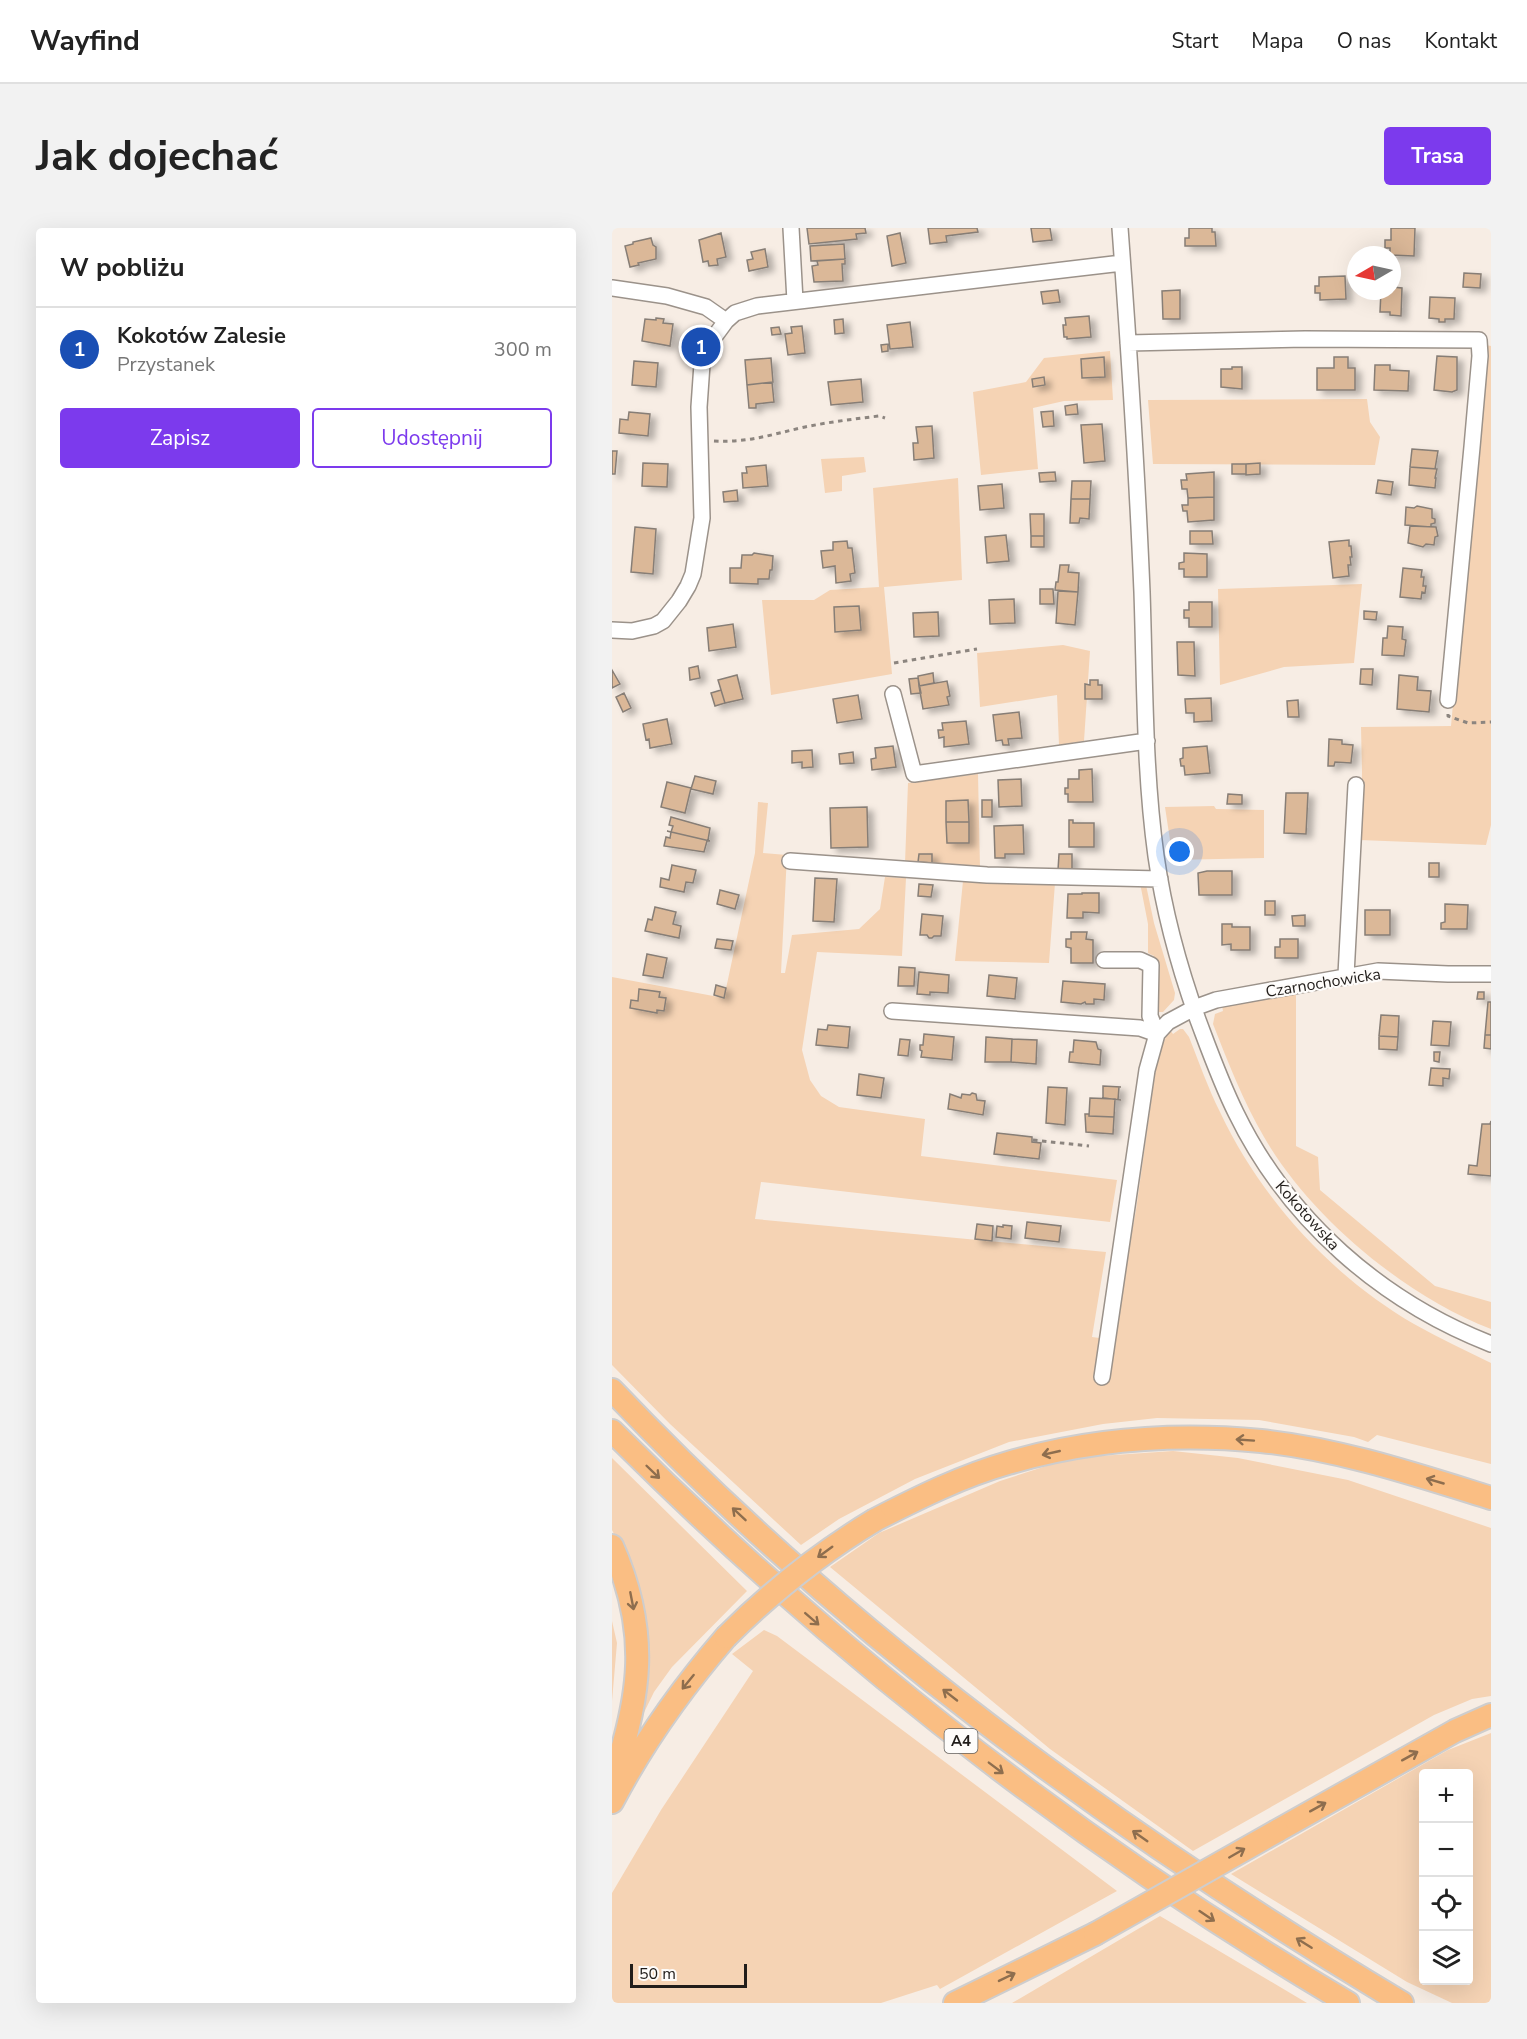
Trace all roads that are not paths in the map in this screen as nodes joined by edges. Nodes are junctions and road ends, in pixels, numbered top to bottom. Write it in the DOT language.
graph roads {
  1 [pos="791,228"];
  2 [pos="1120,228"];
  3 [pos="1122,263"];
  4 [pos="612,288"];
  5 [pos="795,301"];
  6 [pos="726,321"];
  7 [pos="1128,343"];
  8 [pos="612,630"];
  9 [pos="893,694"];
  10 [pos="1448,700"];
  11 [pos="1147,741"];
  12 [pos="1356,785"];
  13 [pos="790,861"];
  14 [pos="1160,879"];
  15 [pos="1104,960"];
  16 [pos="1491,974"];
  17 [pos="1346,975"];
  18 [pos="892,1011"];
  19 [pos="1196,1013"];
  20 [pos="1157,1034"];
  21 [pos="1491,1344"];
  22 [pos="1102,1377"];
  23 [pos="612,1390"];
  24 [pos="612,1431"];
  25 [pos="1491,1498"];
  26 [pos="612,1546"];
  27 [pos="1491,1715"];
  28 [pos="612,1782"];
  29 [pos="612,1802"];
  30 [pos="1353,1974"];
  31 [pos="955,2003"];
  32 [pos="1348,2003"];
  33 [pos="1402,2003"];
  34 [pos="1422,2003"];
  1 -- 5 [label="street"];
  2 -- 3 [label="street, Kokotowska"];
  3 -- 5 [label="street"];
  3 -- 7 [label="street, Kokotowska"];
  4 -- 6 [label="street"];
  5 -- 6 [label="street"];
  6 -- 8 [label="street"];
  7 -- 10 [label="street"];
  7 -- 11 [label="street, Kokotowska"];
  9 -- 11 [label="street"];
  11 -- 14 [label="street, Kokotowska"];
  12 -- 17 [label="street"];
  13 -- 14 [label="street"];
  14 -- 19 [label="street, Kokotowska"];
  15 -- 20 [label="street"];
  16 -- 17 [label="street, Czarnochowicka"];
  17 -- 19 [label="street, Czarnochowicka"];
  18 -- 20 [label="street"];
  19 -- 20 [label="street, Czarnochowicka"];
  19 -- 21 [label="street, Kokotowska"];
  20 -- 22 [label="street"];
  30 -- 23 [label="highway, A4, one-way"];
  24 -- 32 [label="highway, A4, one-way"];
  25 -- 29 [label="highway, one-way, bridge"];
  26 -- 28 [label="highway, one-way"];
  31 -- 27 [label="highway, one-way, bridge"];
  30 -- 33 [label="highway, A4"];
  30 -- 34 [label="highway"];
}
